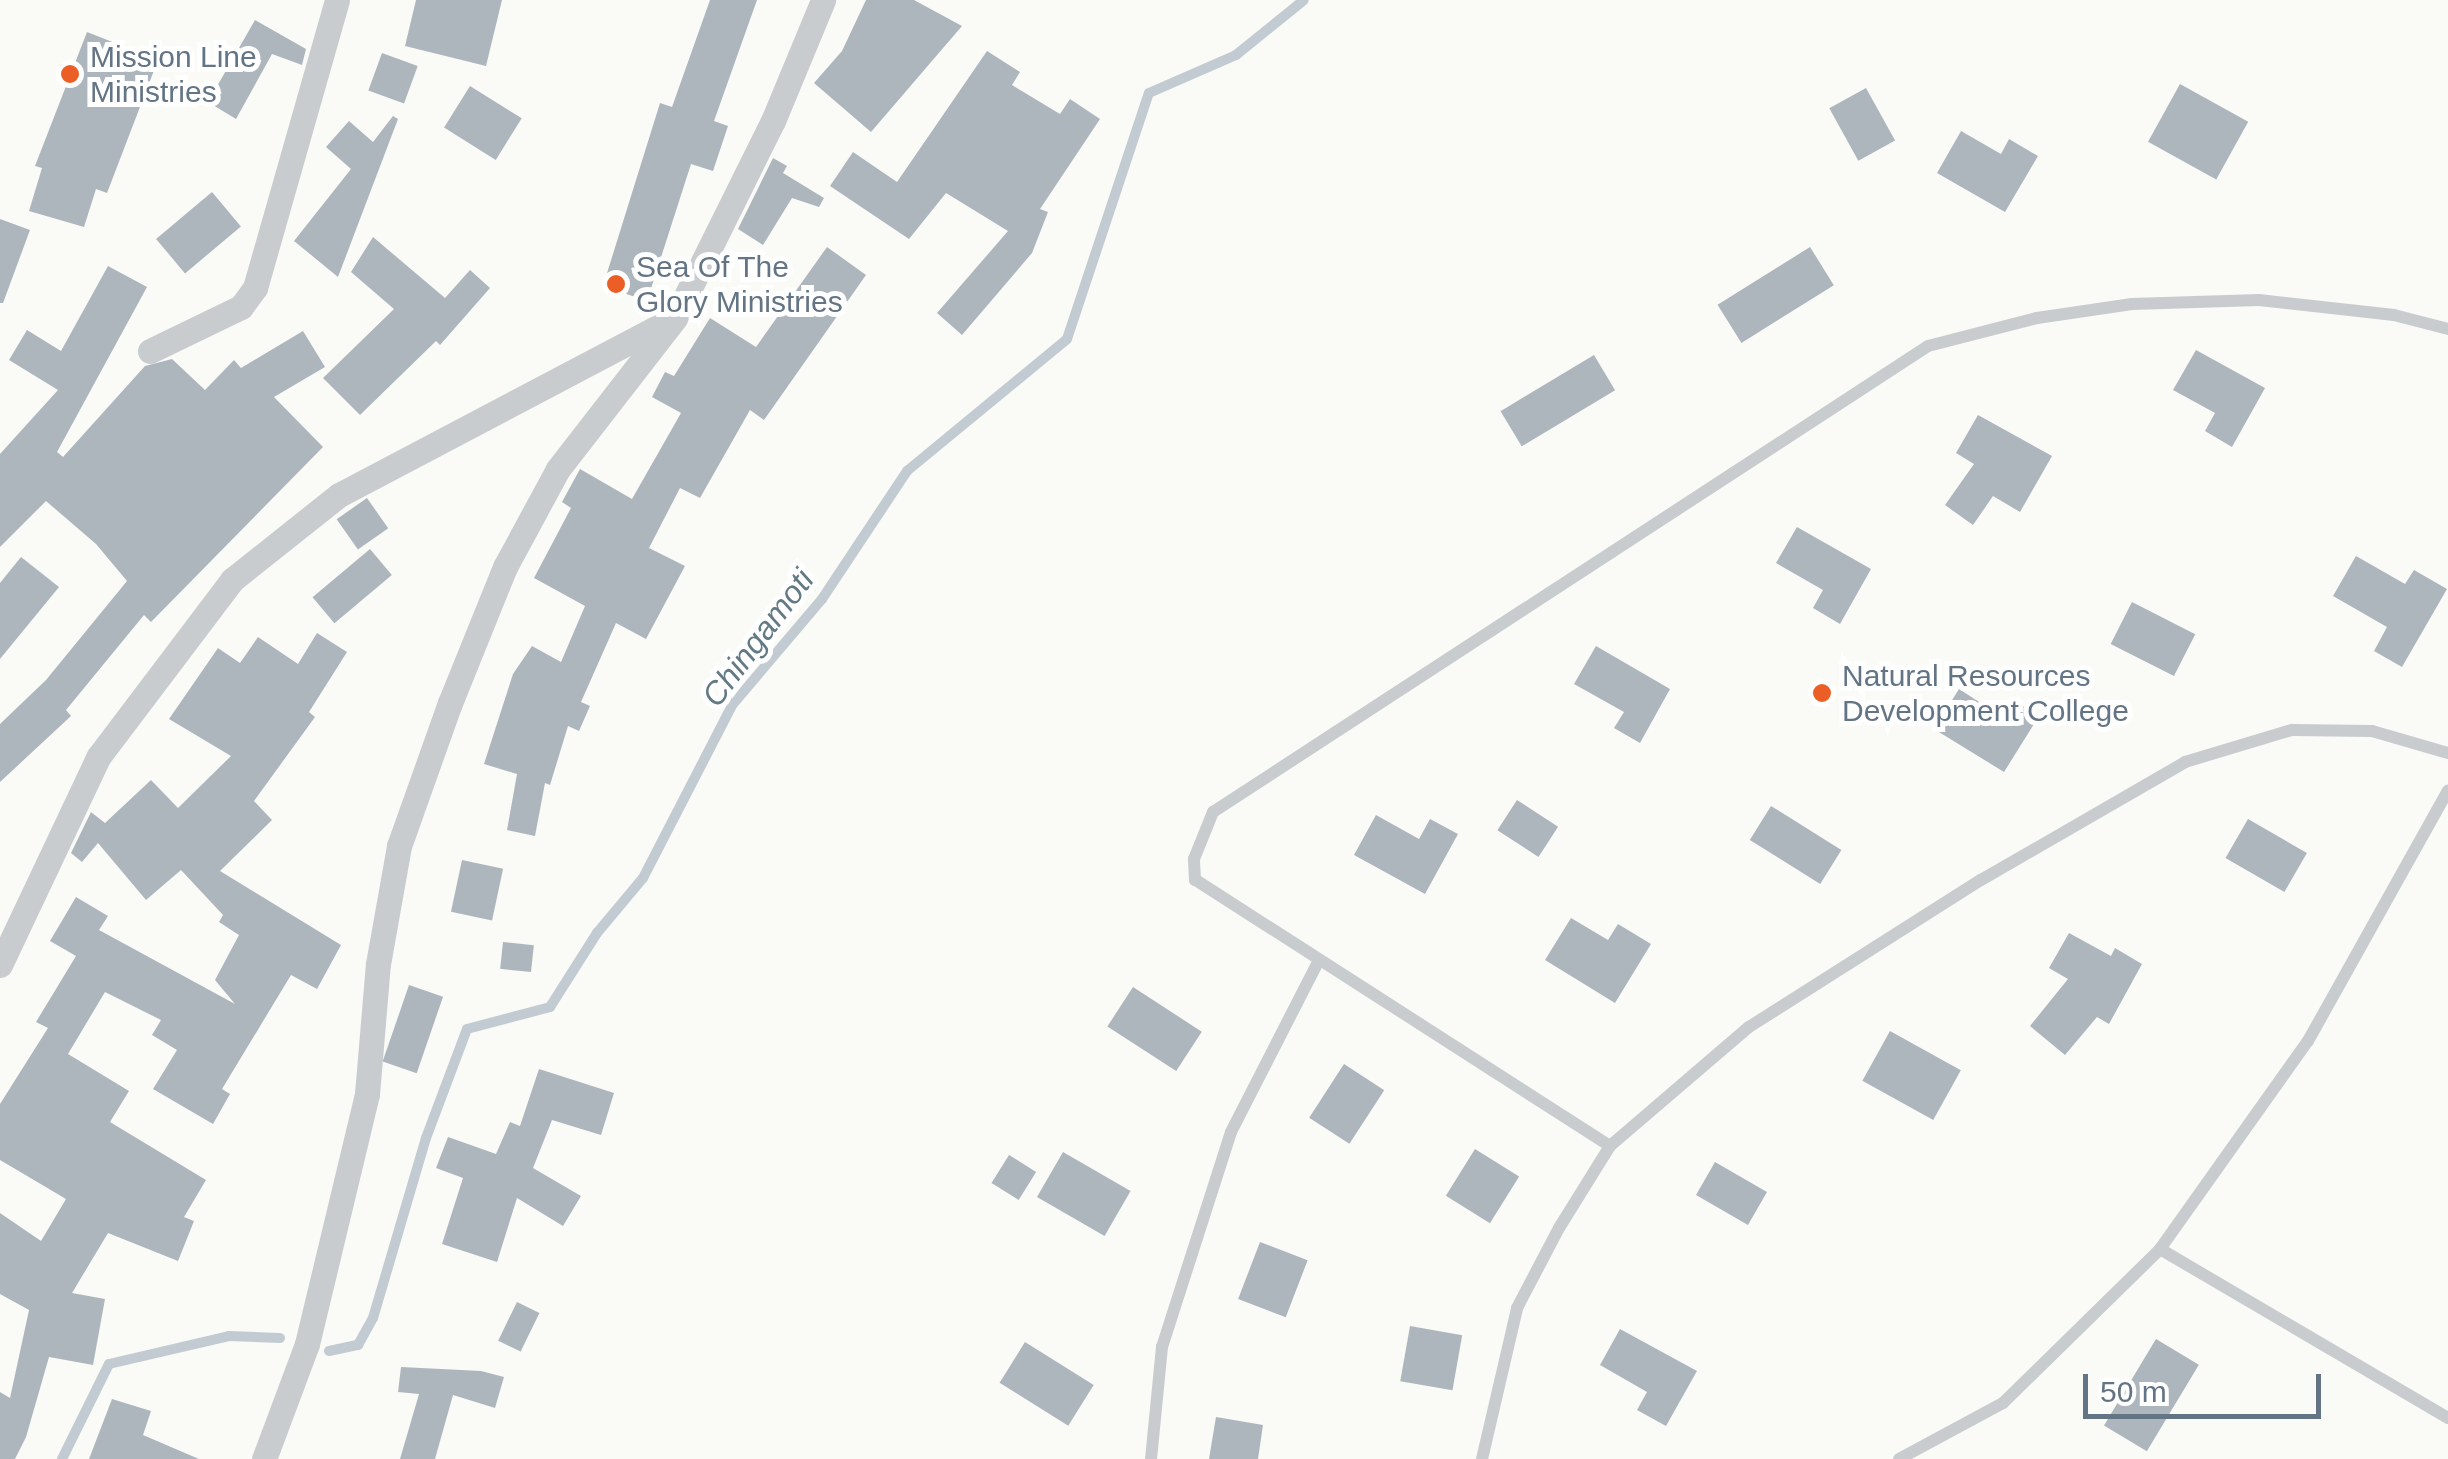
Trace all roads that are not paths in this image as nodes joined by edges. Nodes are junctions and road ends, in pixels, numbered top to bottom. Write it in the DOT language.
graph roads {
  1 [pos="337,0"];
  2 [pos="824,0"];
  3 [pos="676,318"];
  4 [pos="2448,329"];
  5 [pos="150,351"];
  6 [pos="2448,752"];
  7 [pos="2448,790"];
  8 [pos="1319,960"];
  9 [pos="0,964"];
  10 [pos="1610,1146"];
  11 [pos="2160,1249"];
  12 [pos="2448,1418"];
  13 [pos="264,1459"];
  14 [pos="1151,1459"];
  15 [pos="1482,1459"];
  16 [pos="1899,1459"];
  1 -- 5 [label="street"];
  2 -- 3 [label="street"];
  3 -- 9 [label="street"];
  3 -- 13 [label="street"];
  4 -- 8 [label="lane"];
  6 -- 10 [label="lane"];
  7 -- 11 [label="lane"];
  8 -- 10 [label="lane"];
  8 -- 14 [label="lane"];
  10 -- 15 [label="lane"];
  11 -- 12 [label="lane"];
  11 -- 16 [label="lane"];
}
